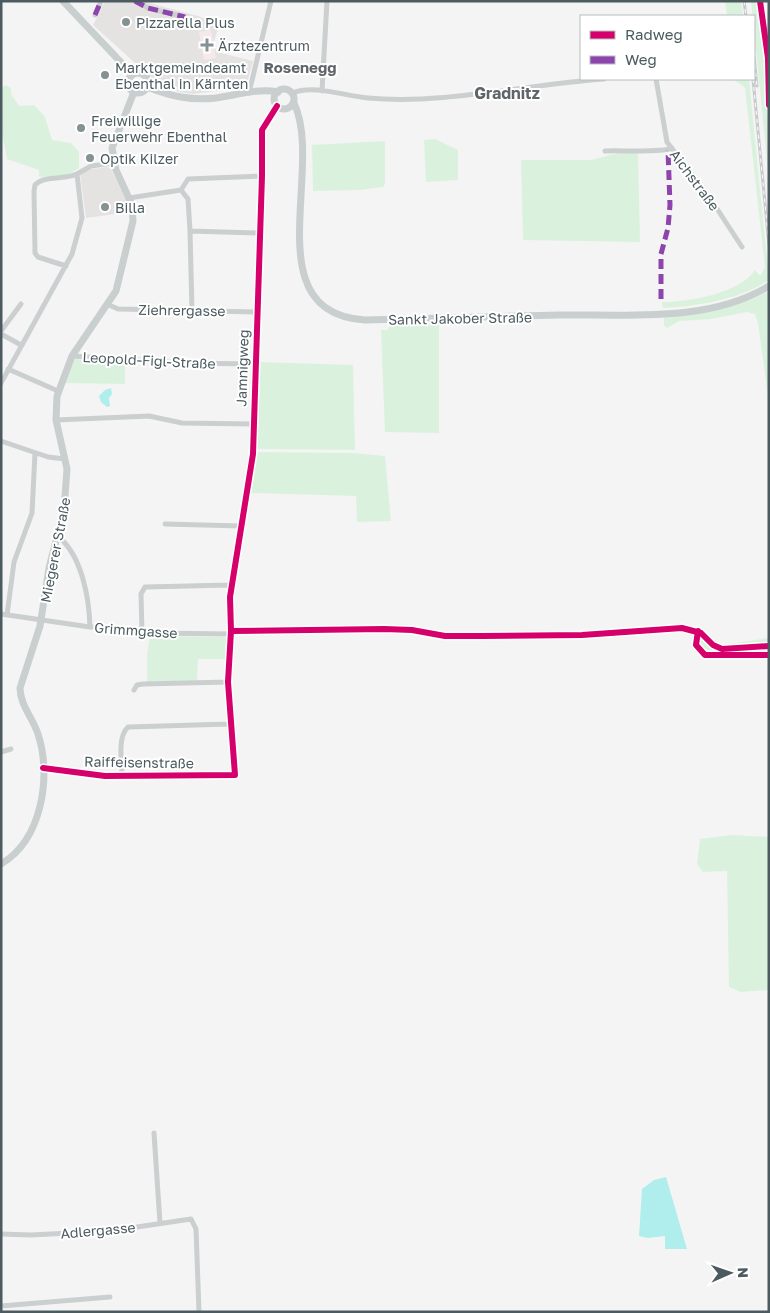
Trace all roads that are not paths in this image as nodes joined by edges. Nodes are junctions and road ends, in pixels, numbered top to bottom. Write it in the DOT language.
graph roads {
  1 [pos="63,1"];
  2 [pos="101,1"];
  3 [pos="135,1"];
  4 [pos="271,1"];
  5 [pos="327,1"];
  6 [pos="760,1"];
  7 [pos="95,15"];
  8 [pos="185,17"];
  9 [pos="132,74"];
  10 [pos="768,74"];
  11 [pos="594,80"];
  12 [pos="656,80"];
  13 [pos="147,87"];
  14 [pos="322,91"];
  15 [pos="134,92"];
  16 [pos="249,93"];
  17 [pos="292,93"];
  18 [pos="276,95"];
  19 [pos="294,103"];
  20 [pos="769,105"];
  21 [pos="277,106"];
  22 [pos="288,109"];
  23 [pos="302,140"];
  24 [pos="672,148"];
  25 [pos="605,151"];
  26 [pos="114,163"];
  27 [pos="78,174"];
  28 [pos="262,176"];
  29 [pos="181,190"];
  30 [pos="129,198"];
  31 [pos="190,231"];
  32 [pos="260,233"];
  33 [pos="742,247"];
  34 [pos="66,266"];
  35 [pos="769,286"];
  36 [pos="21,304"];
  37 [pos="109,305"];
  38 [pos="192,311"];
  39 [pos="256,312"];
  40 [pos="1,333"];
  41 [pos="21,345"];
  42 [pos="72,356"];
  43 [pos="255,364"];
  44 [pos="8,369"];
  45 [pos="1,383"];
  46 [pos="58,391"];
  47 [pos="56,420"];
  48 [pos="254,424"];
  49 [pos="1,441"];
  50 [pos="35,453"];
  51 [pos="65,459"];
  52 [pos="165,524"];
  53 [pos="241,526"];
  54 [pos="58,536"];
  55 [pos="231,585"];
  56 [pos="4,615"];
  57 [pos="42,620"];
  58 [pos="90,627"];
  59 [pos="231,632"];
  60 [pos="142,633"];
  61 [pos="769,646"];
  62 [pos="228,682"];
  63 [pos="134,690"];
  64 [pos="230,724"];
  65 [pos="11,749"];
  66 [pos="1,752"];
  67 [pos="43,768"];
  68 [pos="235,775"];
  69 [pos="122,776"];
  70 [pos="1,864"];
  71 [pos="154,1133"];
  72 [pos="160,1223"];
  73 [pos="1,1234"];
  74 [pos="110,1297"];
  75 [pos="1,1306"];
  76 [pos="198,1312"];
  1 -- 9 [label="main road"];
  2 -- 7 [label="street"];
  3 -- 8 [label="street"];
  4 -- 16 [label="street"];
  5 -- 14 [label="street"];
  6 -- 10 [label="street"];
  9 -- 13 [label="main road"];
  9 -- 15 [label="main road, Miegerer Straße"];
  10 -- 20 [label="street"];
  11 -- 14 [label="street"];
  12 -- 24 [label="street, Aichstraße"];
  13 -- 15 [label="main road"];
  13 -- 16 [label="main road"];
  14 -- 17 [label="street"];
  15 -- 26 [label="main road, Miegerer Straße"];
  16 -- 18 [label="main road"];
  17 -- 18 [label="main road"];
  17 -- 19 [label="main road, Sankt Jakober Straße"];
  18 -- 21 [label="main road"];
  19 -- 22 [label="main road"];
  19 -- 23 [label="main road, Sankt Jakober Straße"];
  21 -- 22 [label="main road"];
  21 -- 28 [label="street, Jamnigweg"];
  22 -- 23 [label="main road, Sankt Jakober Straße"];
  23 -- 35 [label="main road, Sankt Jakober Straße"];
  24 -- 25 [label="street"];
  24 -- 33 [label="street, Aichstraße"];
  26 -- 27 [label="street"];
  26 -- 30 [label="main road, Miegerer Straße"];
  27 -- 34 [label="street"];
  27 -- 34 [label="street"];
  28 -- 29 [label="street"];
  28 -- 32 [label="street, Jamnigweg"];
  29 -- 30 [label="street"];
  29 -- 31 [label="street"];
  30 -- 37 [label="main road, Miegerer Straße"];
  31 -- 32 [label="street"];
  31 -- 38 [label="street"];
  32 -- 39 [label="street, Jamnigweg"];
  34 -- 41 [label="street"];
  36 -- 40 [label="street"];
  37 -- 38 [label="street, Ziehrergasse"];
  37 -- 42 [label="main road, Miegerer Straße"];
  38 -- 39 [label="street, Ziehrergasse"];
  39 -- 43 [label="street, Jamnigweg"];
  40 -- 41 [label="street"];
  41 -- 44 [label="street"];
  42 -- 43 [label="street, Leopold-Figl-Straße"];
  42 -- 46 [label="main road, Miegerer Straße"];
  43 -- 48 [label="street, Jamnigweg"];
  44 -- 45 [label="street"];
  44 -- 46 [label="street"];
  46 -- 47 [label="main road, Miegerer Straße"];
  47 -- 48 [label="street"];
  47 -- 51 [label="main road, Miegerer Straße"];
  48 -- 53 [label="street, Jamnigweg"];
  49 -- 50 [label="street"];
  50 -- 51 [label="street"];
  50 -- 56 [label="street"];
  51 -- 54 [label="main road, Miegerer Straße"];
  52 -- 53 [label="street"];
  53 -- 55 [label="street, Jamnigweg"];
  54 -- 57 [label="main road, Miegerer Straße"];
  54 -- 58 [label="street"];
  55 -- 59 [label="street, Jamnigweg"];
  55 -- 60 [label="street"];
  56 -- 57 [label="street, Grimmgasse"];
  57 -- 58 [label="street, Grimmgasse"];
  57 -- 67 [label="main road, Miegerer Straße"];
  58 -- 60 [label="street, Grimmgasse"];
  59 -- 60 [label="street, Grimmgasse"];
  59 -- 61 [label="street, Grimmgasse"];
  59 -- 62 [label="street, Jamnigweg"];
  62 -- 63 [label="street"];
  62 -- 64 [label="street, Jamnigweg"];
  64 -- 68 [label="street, Jamnigweg"];
  64 -- 69 [label="street"];
  65 -- 66 [label="street"];
  67 -- 69 [label="street, Raiffeisenstraße"];
  67 -- 70 [label="main road, Miegerer Straße"];
  68 -- 69 [label="street, Raiffeisenstraße"];
  71 -- 72 [label="street"];
  72 -- 73 [label="street, Adlergasse"];
  72 -- 76 [label="street, Adlergasse"];
  74 -- 75 [label="street"];
}
